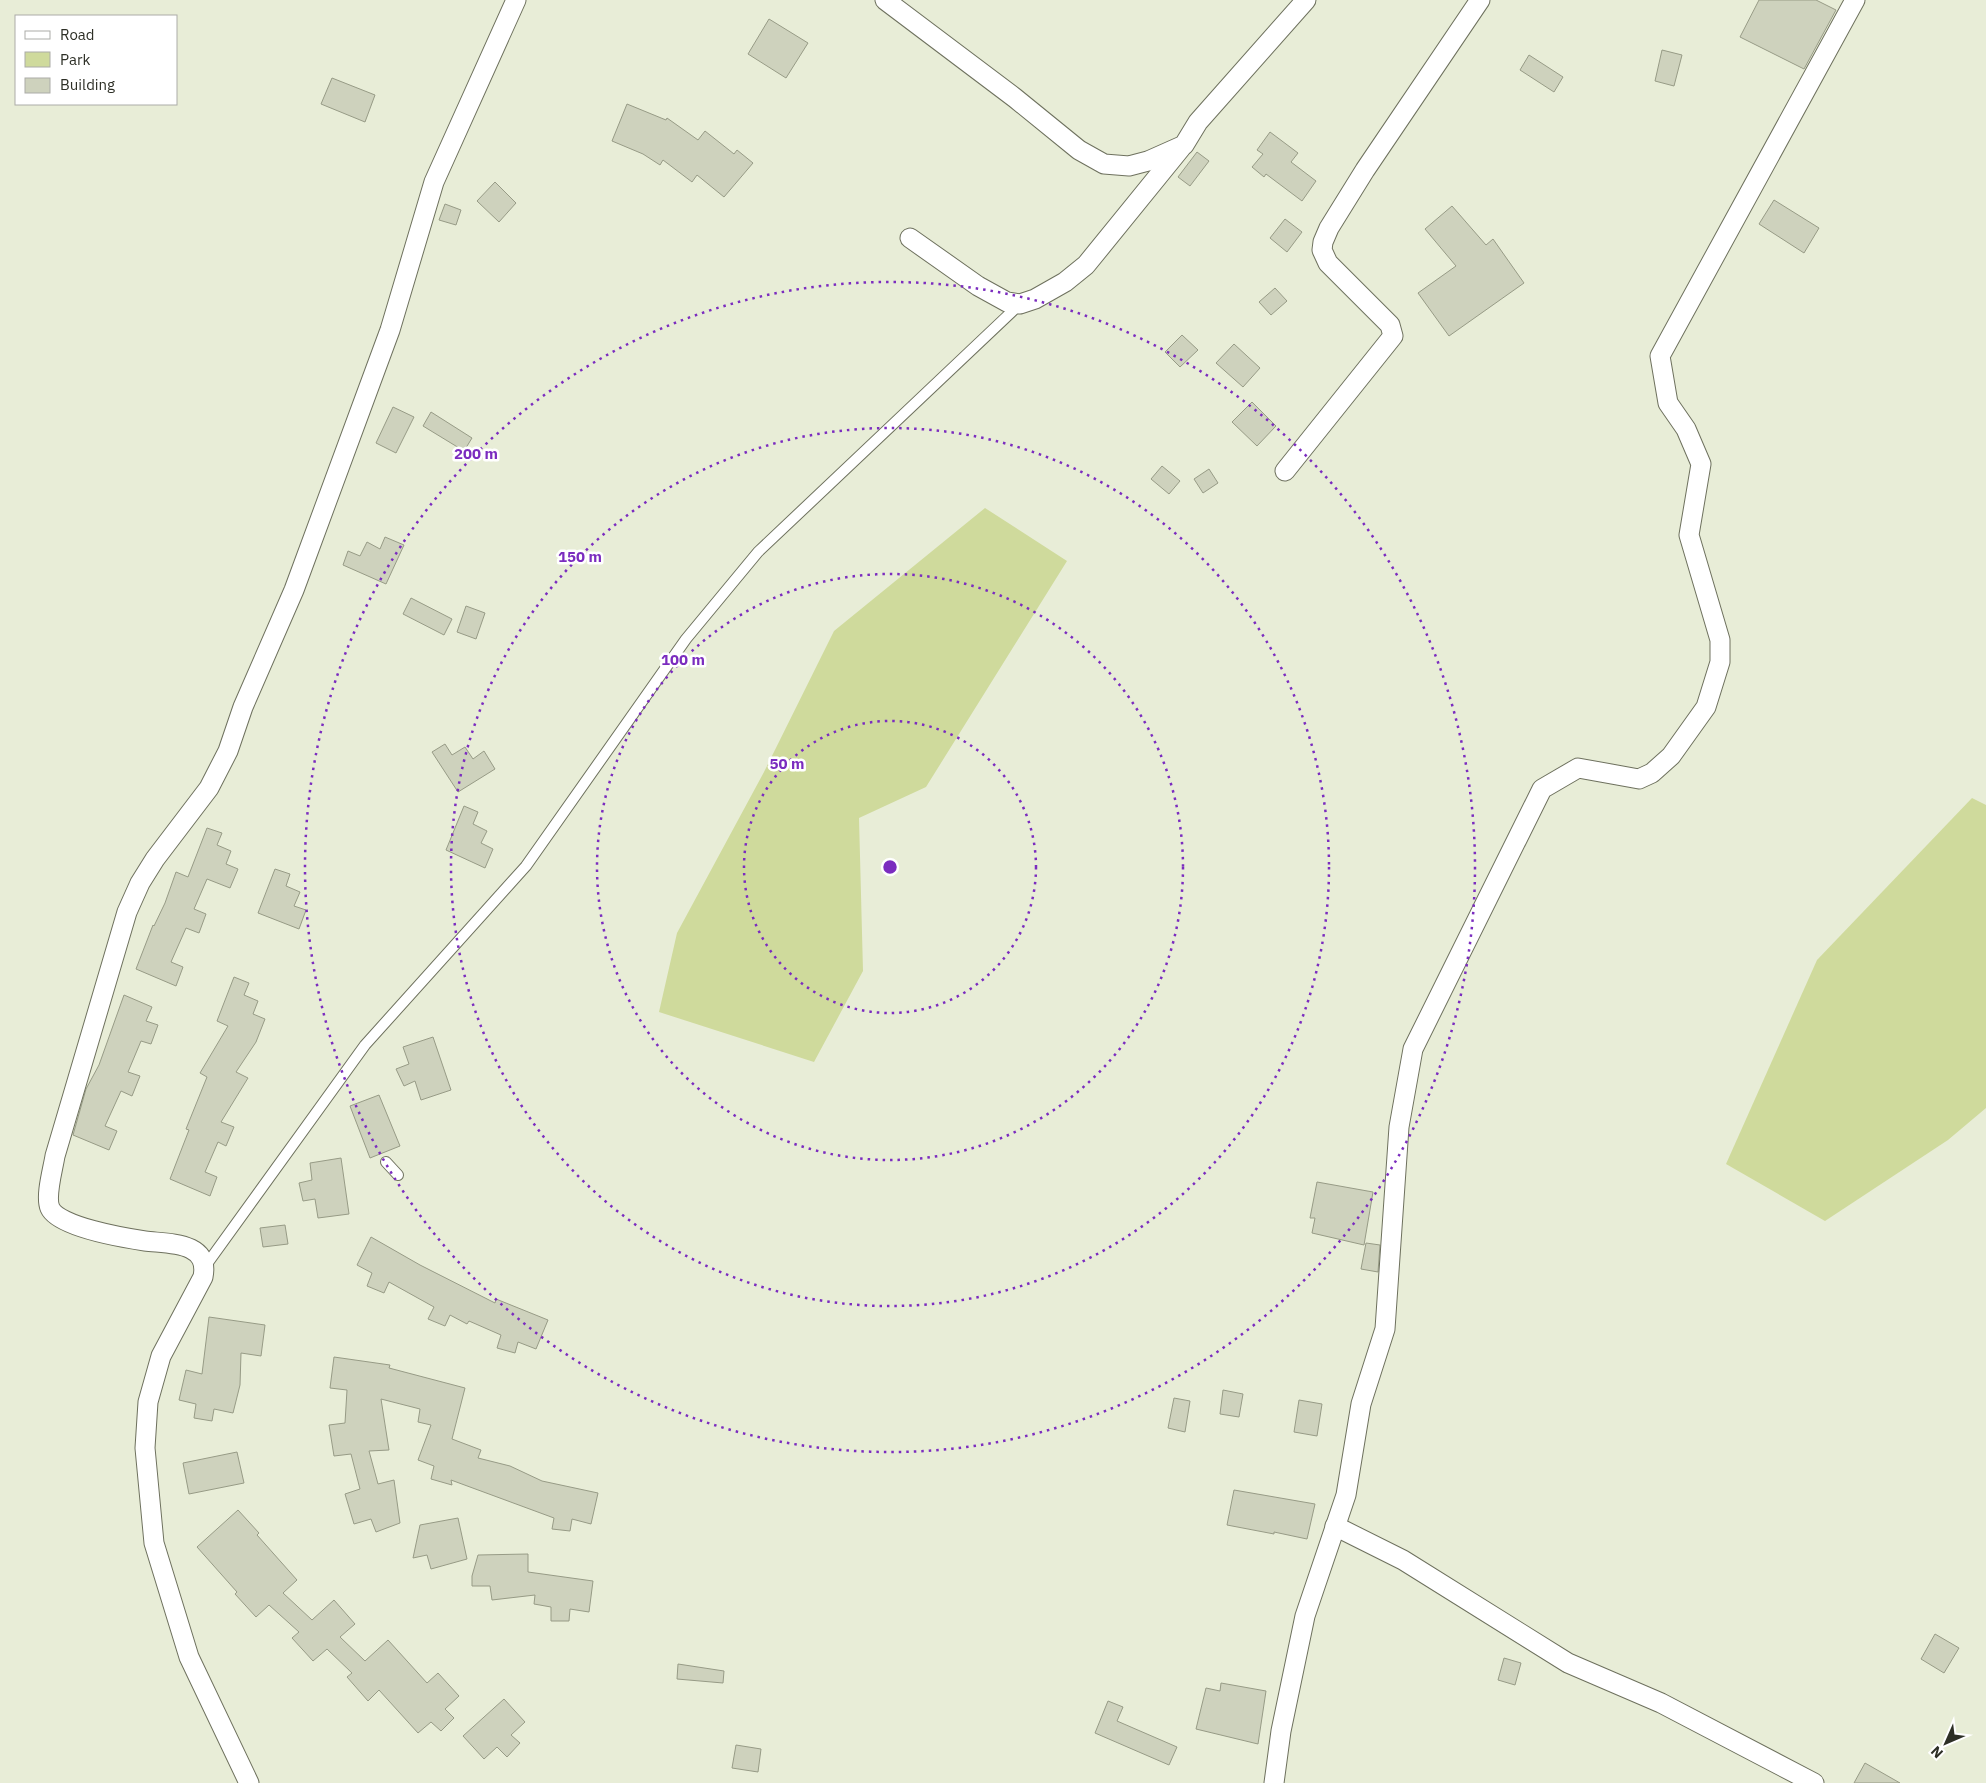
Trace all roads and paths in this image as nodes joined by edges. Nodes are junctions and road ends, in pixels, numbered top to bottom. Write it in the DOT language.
graph roads {
  1 [pos="516,0"];
  2 [pos="885,0"];
  3 [pos="1306,0"];
  4 [pos="1480,0"];
  5 [pos="1855,0"];
  6 [pos="1184,145"];
  7 [pos="910,238"];
  8 [pos="1020,304"];
  9 [pos="1285,471"];
  10 [pos="386,1162"];
  11 [pos="398,1175"];
  12 [pos="204,1268"];
  13 [pos="1335,1526"];
  14 [pos="249,1783"];
  15 [pos="1274,1783"];
  16 [pos="1814,1783"];
  1 -- 12 [label="street"];
  2 -- 6 [label="street"];
  3 -- 6 [label="street"];
  4 -- 9 [label="street"];
  5 -- 13 [label="street"];
  6 -- 8 [label="street"];
  7 -- 8 [label="street"];
  8 -- 12 [label="lane"];
  10 -- 11 [label="lane"];
  12 -- 14 [label="street"];
  13 -- 15 [label="street"];
  13 -- 16 [label="street"];
}
